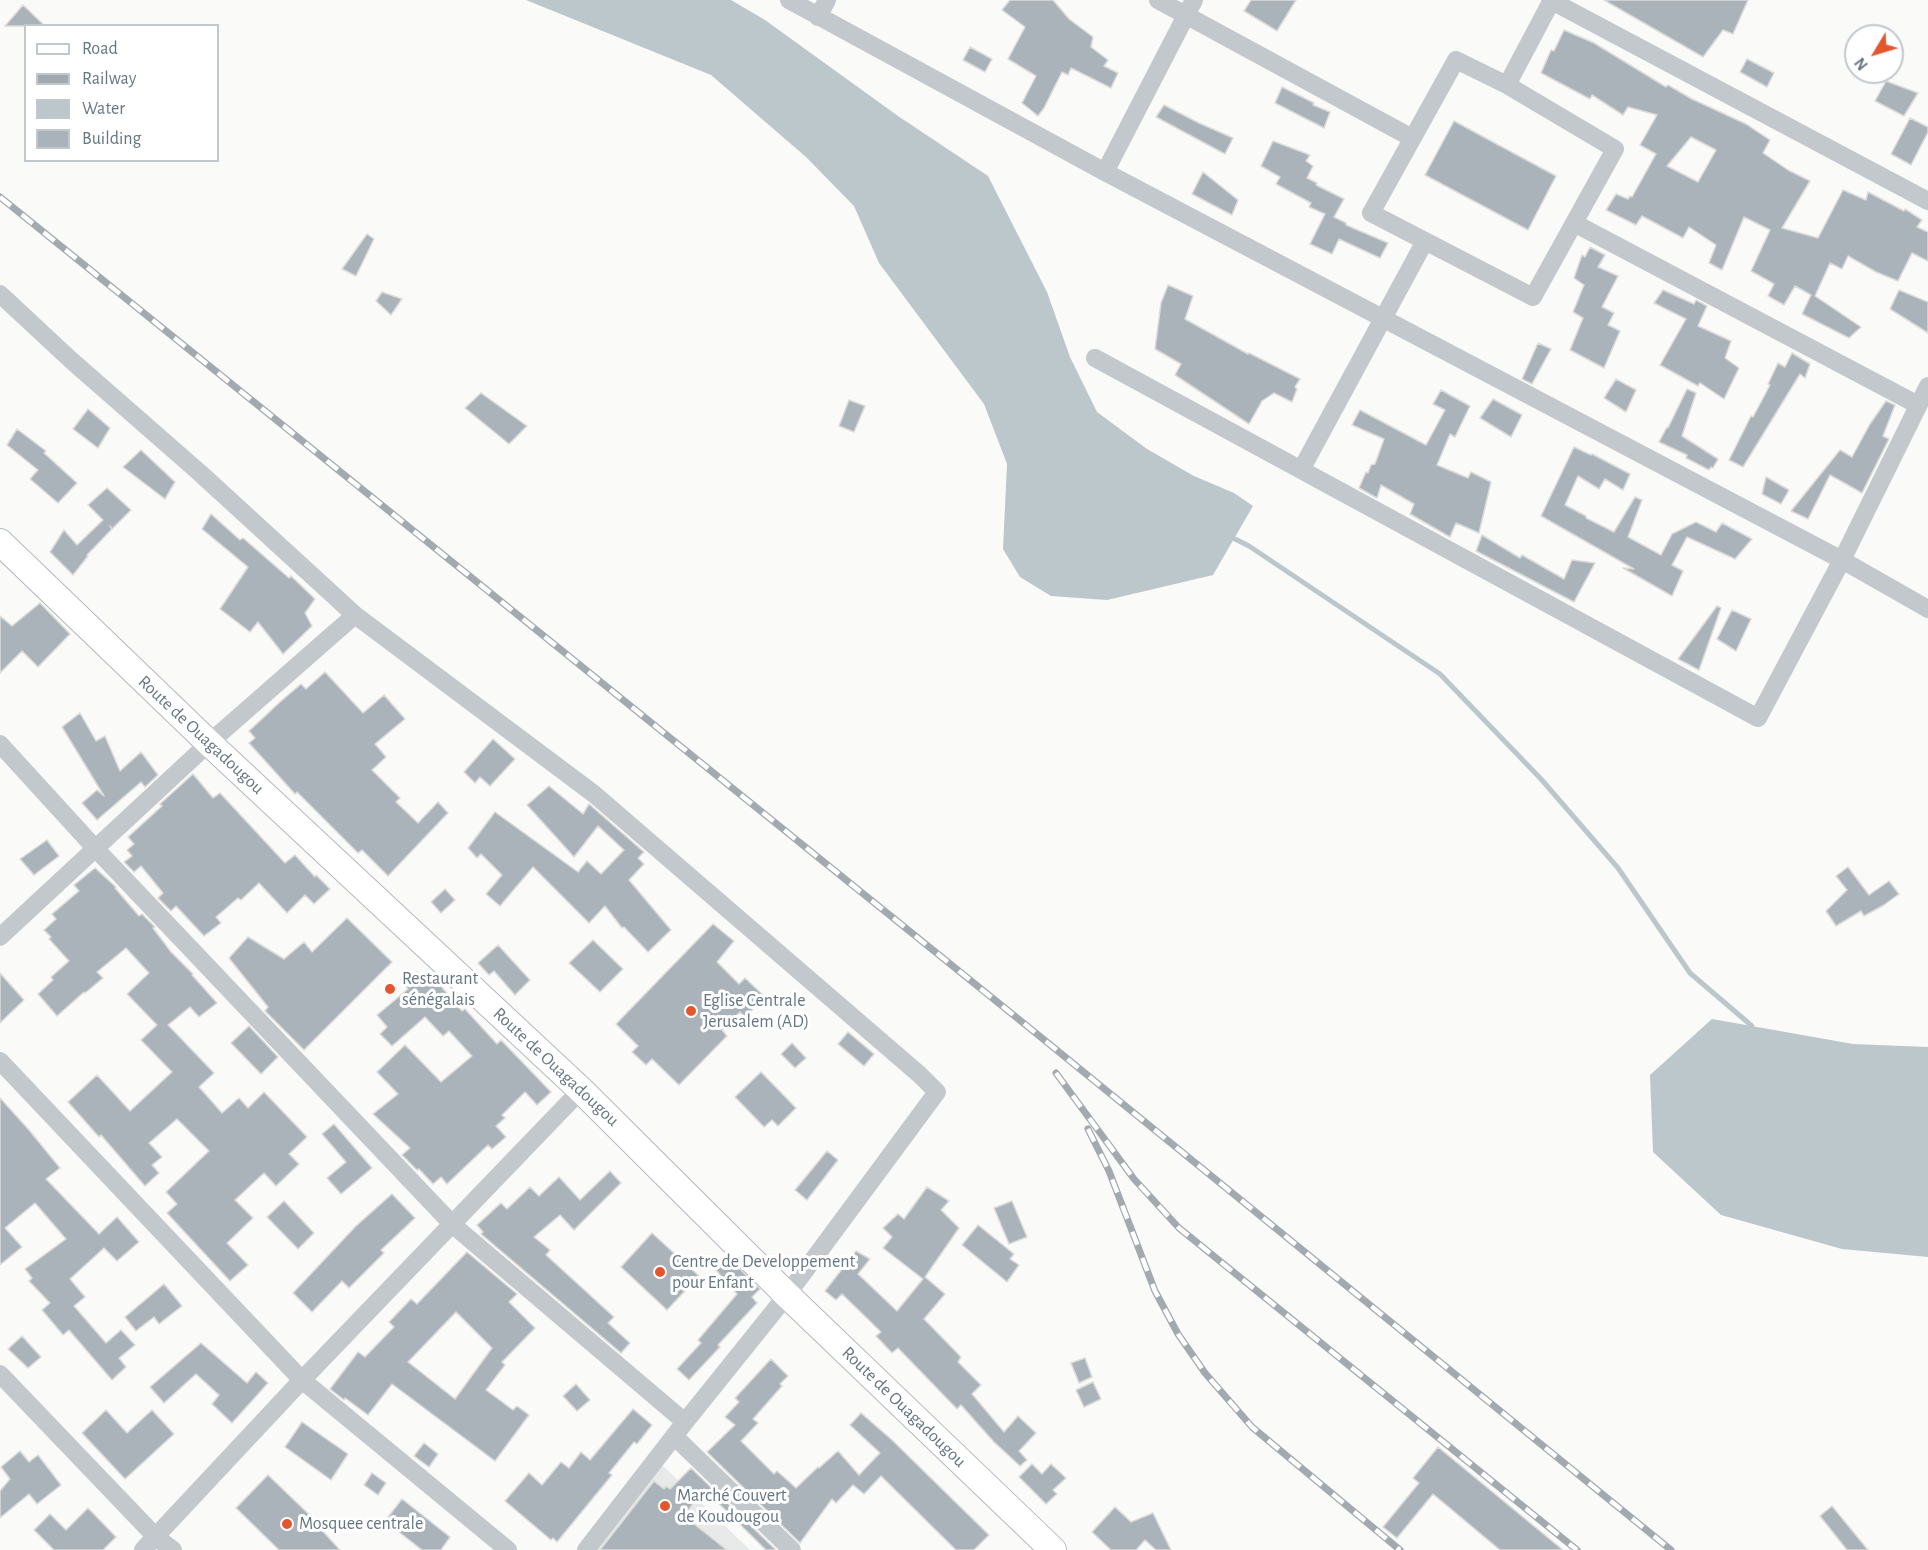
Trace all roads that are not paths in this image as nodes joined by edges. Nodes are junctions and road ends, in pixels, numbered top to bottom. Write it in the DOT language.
graph roads {
  1 [pos="789,0"];
  2 [pos="827,0"];
  3 [pos="1158,0"];
  4 [pos="1551,0"];
  5 [pos="1190,8"];
  6 [pos="818,17"];
  7 [pos="1507,85"];
  8 [pos="1412,138"];
  9 [pos="1105,172"];
  10 [pos="1928,201"];
  11 [pos="1574,223"];
  12 [pos="1425,241"];
  13 [pos="0,294"];
  14 [pos="1383,319"];
  15 [pos="1095,358"];
  16 [pos="1928,386"];
  17 [pos="1918,405"];
  18 [pos="1301,470"];
  19 [pos="0,542"];
  20 [pos="1842,560"];
  21 [pos="1928,609"];
  22 [pos="356,615"];
  23 [pos="209,743"];
  24 [pos="0,744"];
  25 [pos="95,848"];
  26 [pos="0,937"];
  27 [pos="0,1061"];
  28 [pos="581,1090"];
  29 [pos="453,1225"];
  30 [pos="787,1295"];
  31 [pos="0,1374"];
  32 [pos="302,1380"];
  33 [pos="680,1429"];
  34 [pos="150,1544"];
  35 [pos="172,1550"];
  36 [pos="508,1550"];
  37 [pos="586,1550"];
  38 [pos="792,1550"];
  39 [pos="1053,1550"];
  1 -- 6 [label="street"];
  2 -- 6 [label="street"];
  3 -- 5 [label="street"];
  4 -- 7 [label="street"];
  4 -- 10 [label="street"];
  5 -- 8 [label="street"];
  5 -- 9 [label="street"];
  6 -- 9 [label="street"];
  7 -- 8 [label="street"];
  7 -- 11 [label="street"];
  8 -- 12 [label="street"];
  9 -- 14 [label="street"];
  11 -- 12 [label="street"];
  11 -- 17 [label="street"];
  12 -- 14 [label="street"];
  13 -- 22 [label="street"];
  14 -- 18 [label="street"];
  14 -- 20 [label="street"];
  15 -- 18 [label="street"];
  16 -- 17 [label="street"];
  17 -- 20 [label="street"];
  18 -- 20 [label="street"];
  19 -- 23 [label="street, Route de Ouagadougou"];
  20 -- 21 [label="street"];
  22 -- 23 [label="street"];
  22 -- 30 [label="street"];
  23 -- 25 [label="street"];
  23 -- 28 [label="street, Route de Ouagadougou"];
  24 -- 25 [label="street"];
  25 -- 26 [label="street"];
  25 -- 29 [label="street"];
  27 -- 32 [label="street"];
  28 -- 29 [label="street"];
  28 -- 30 [label="street, Route de Ouagadougou"];
  29 -- 32 [label="street"];
  29 -- 33 [label="street"];
  30 -- 33 [label="street"];
  30 -- 39 [label="street, Route de Ouagadougou"];
  31 -- 34 [label="street"];
  32 -- 34 [label="street"];
  32 -- 36 [label="street"];
  33 -- 37 [label="street"];
  33 -- 38 [label="street"];
  34 -- 35 [label="street"];
}
